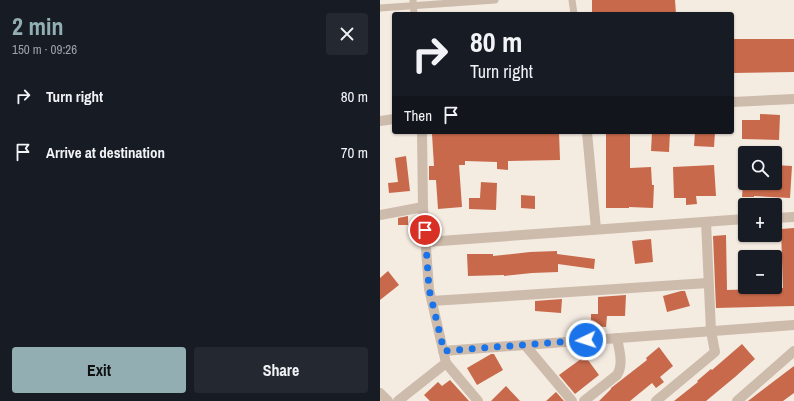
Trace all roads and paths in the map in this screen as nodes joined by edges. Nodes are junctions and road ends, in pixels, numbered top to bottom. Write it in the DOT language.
graph roads {
  1 [pos="494,0"];
  2 [pos="572,0"];
  3 [pos="413,7"];
  4 [pos="380,8"];
  5 [pos="574,12"];
  6 [pos="794,99"];
  7 [pos="734,102"];
  8 [pos="392,119"];
  9 [pos="380,121"];
  10 [pos="422,134"];
  11 [pos="587,134"];
  12 [pos="423,207"];
  13 [pos="380,215"];
  14 [pos="794,217"];
  15 [pos="782,218"];
  16 [pos="738,220"];
  17 [pos="706,222"];
  18 [pos="596,229"];
  19 [pos="426,242"];
  20 [pos="708,283"];
  21 [pos="432,301"];
  22 [pos="794,325"];
  23 [pos="711,331"];
  24 [pos="617,338"];
  25 [pos="525,345"];
  26 [pos="444,351"];
  27 [pos="794,351"];
  28 [pos="446,363"];
  29 [pos="380,393"];
  30 [pos="388,401"];
  31 [pos="398,401"];
  32 [pos="478,401"];
  33 [pos="572,401"];
  34 [pos="584,401"];
  35 [pos="656,401"];
  36 [pos="737,401"];
  1 -- 3 [label="lane"];
  2 -- 5 [label="lane"];
  3 -- 4 [label="lane"];
  6 -- 7 [label="street"];
  8 -- 9 [label="street"];
  10 -- 12 [label="street"];
  11 -- 18 [label="street"];
  12 -- 13 [label="street"];
  12 -- 19 [label="street"];
  14 -- 15 [label="street"];
  16 -- 17 [label="street"];
  17 -- 18 [label="street"];
  17 -- 20 [label="street"];
  18 -- 19 [label="street"];
  19 -- 21 [label="street"];
  20 -- 21 [label="street"];
  20 -- 23 [label="street"];
  21 -- 26 [label="street"];
  22 -- 23 [label="street"];
  23 -- 24 [label="street"];
  23 -- 35 [label="street"];
  24 -- 25 [label="street"];
  24 -- 34 [label="street"];
  25 -- 26 [label="street"];
  25 -- 33 [label="street"];
  26 -- 28 [label="street"];
  27 -- 36 [label="street"];
  28 -- 31 [label="street"];
  28 -- 32 [label="street"];
  29 -- 30 [label="street"];
}
